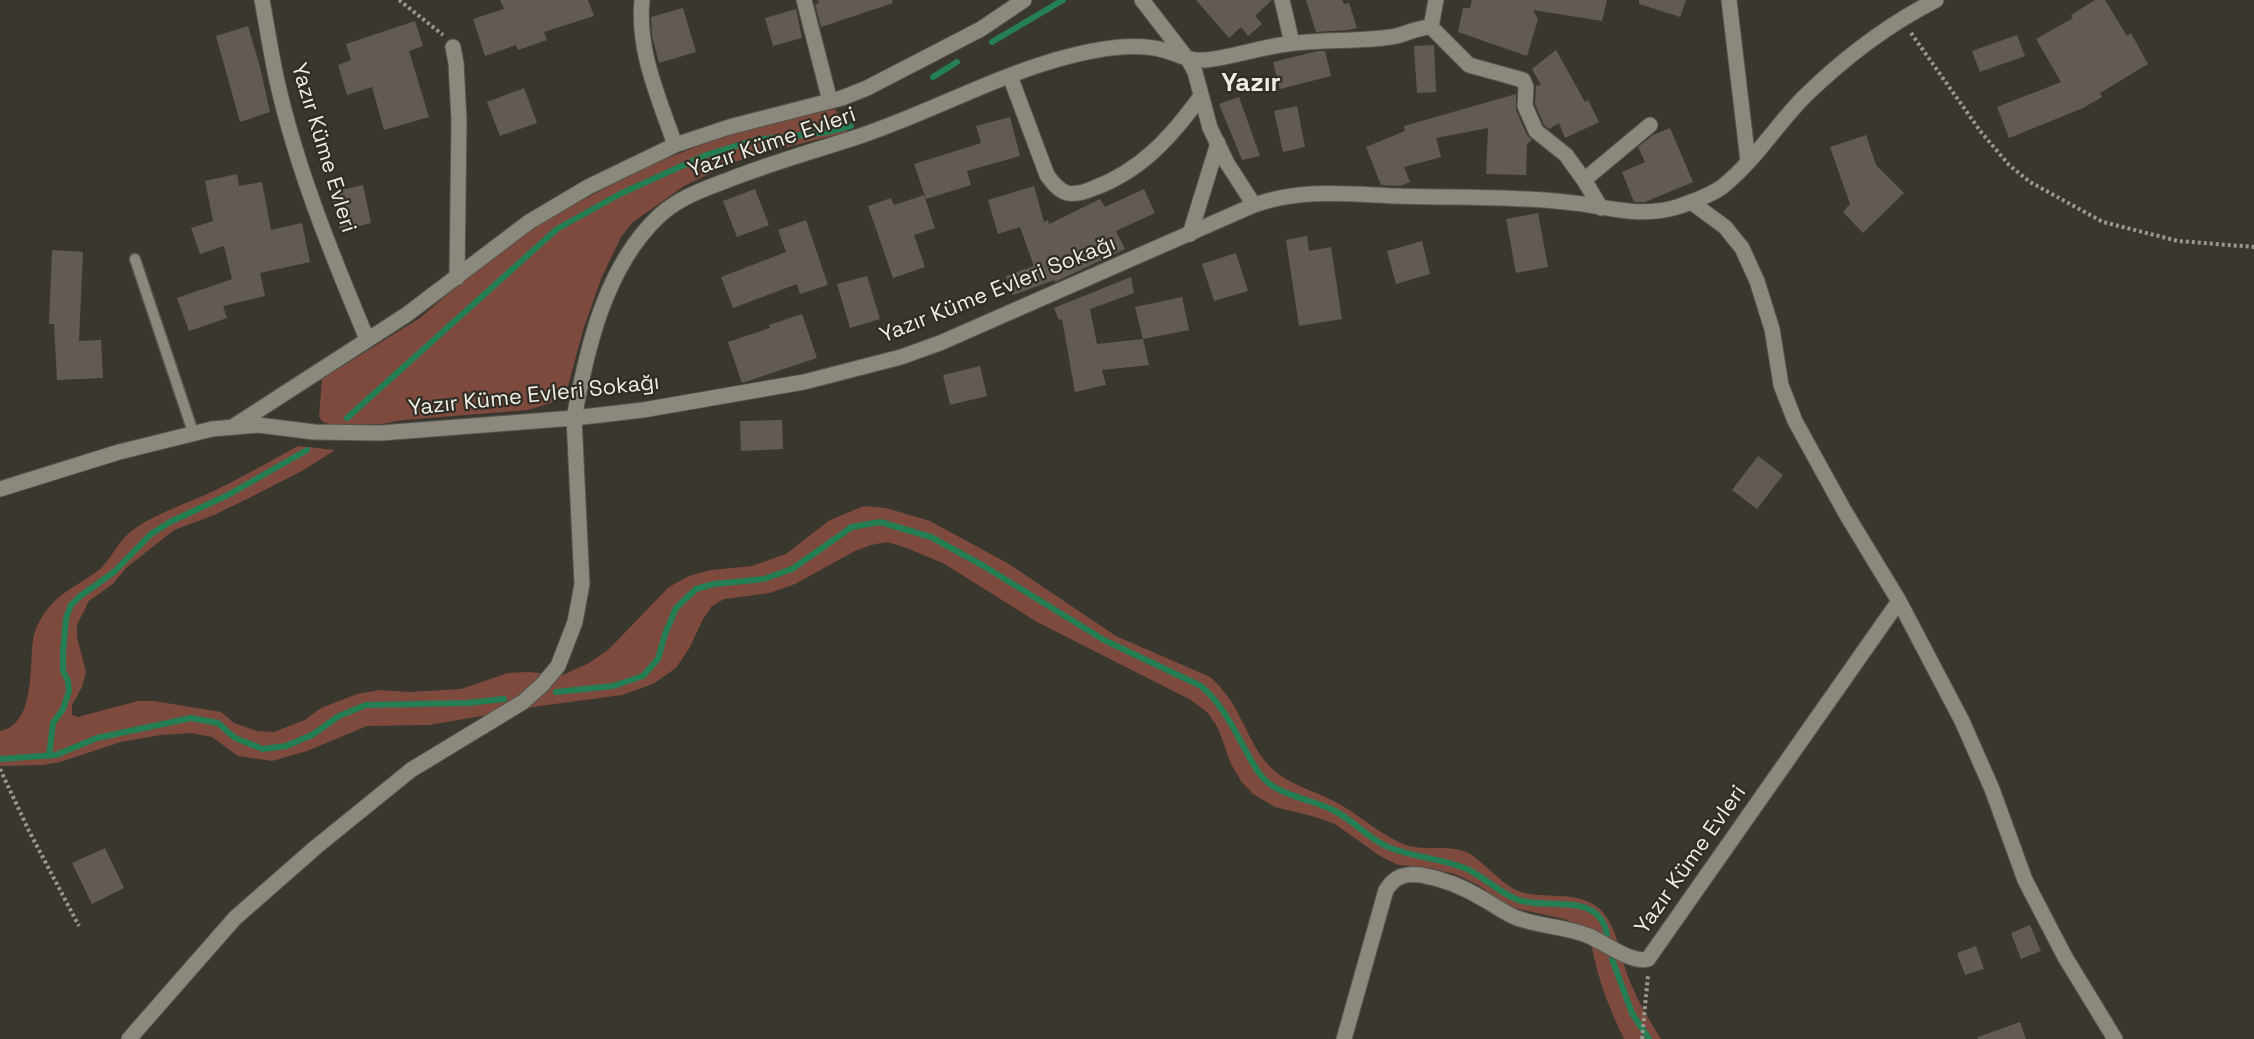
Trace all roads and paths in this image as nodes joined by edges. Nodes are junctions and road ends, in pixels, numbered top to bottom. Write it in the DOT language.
graph roads {
  1 [pos="262,0"];
  2 [pos="399,0"];
  3 [pos="642,0"];
  4 [pos="804,0"];
  5 [pos="1023,0"];
  6 [pos="1143,0"];
  7 [pos="1282,0"];
  8 [pos="1436,0"];
  9 [pos="1729,0"];
  10 [pos="1936,0"];
  11 [pos="1901,20"];
  12 [pos="1431,27"];
  13 [pos="1292,43"];
  14 [pos="453,47"];
  15 [pos="1189,61"];
  16 [pos="1010,76"];
  17 [pos="1201,96"];
  18 [pos="830,101"];
  19 [pos="1650,125"];
  20 [pos="1218,143"];
  21 [pos="675,146"];
  22 [pos="1748,161"];
  23 [pos="1584,180"];
  24 [pos="1692,202"];
  25 [pos="1254,205"];
  26 [pos="1601,208"];
  27 [pos="1190,234"];
  28 [pos="2254,247"];
  29 [pos="135,259"];
  30 [pos="457,278"];
  31 [pos="367,339"];
  32 [pos="574,418"];
  33 [pos="234,426"];
  34 [pos="194,432"];
  35 [pos="0,489"];
  36 [pos="1899,601"];
  37 [pos="0,769"];
  38 [pos="79,926"];
  39 [pos="1648,959"];
  40 [pos="129,1039"];
  41 [pos="1344,1039"];
  42 [pos="1642,1039"];
  43 [pos="2115,1039"];
  1 -- 31 [label="street, Yazır Küme Evleri"];
  2 -- 14 [label="path"];
  3 -- 21 [label="street, Yazır Küme Evleri"];
  4 -- 18 [label="street, Yazır Küme Evleri"];
  5 -- 18 [label="street, Yazır Küme Evleri"];
  6 -- 15 [label="street"];
  7 -- 13 [label="street"];
  8 -- 12 [label="street"];
  9 -- 22 [label="street"];
  10 -- 11 [label="street, Yazır Küme Evleri Sokağı"];
  11 -- 22 [label="street, Yazır Küme Evleri Sokağı"];
  11 -- 28 [label="path"];
  12 -- 13 [label="street"];
  12 -- 23 [label="street"];
  13 -- 15 [label="street"];
  14 -- 30 [label="street"];
  15 -- 16 [label="street, Yazır Küme Evleri"];
  15 -- 17 [label="street"];
  16 -- 17 [label="street"];
  16 -- 32 [label="street, Yazır Küme Evleri"];
  17 -- 20 [label="street"];
  18 -- 21 [label="street, Yazır Küme Evleri"];
  19 -- 23 [label="street"];
  20 -- 25 [label="street"];
  20 -- 27 [label="street"];
  21 -- 30 [label="street, Yazır Küme Evleri"];
  22 -- 24 [label="street, Yazır Küme Evleri Sokağı"];
  23 -- 26 [label="street"];
  24 -- 26 [label="street, Yazır Küme Evleri Sokağı"];
  24 -- 36 [label="street"];
  25 -- 26 [label="street, Yazır Küme Evleri Sokağı"];
  25 -- 27 [label="street, Yazır Küme Evleri Sokağı"];
  27 -- 32 [label="street, Yazır Küme Evleri Sokağı"];
  29 -- 34 [label="lane"];
  30 -- 31 [label="street, Yazır Küme Evleri"];
  31 -- 33 [label="street, Yazır Küme Evleri"];
  32 -- 33 [label="street, Yazır Küme Evleri Sokağı"];
  32 -- 40 [label="street, Yazır Küme Evleri"];
  33 -- 34 [label="street, Yazır Küme Evleri Sokağı"];
  34 -- 35 [label="street, Yazır Küme Evleri Sokağı"];
  36 -- 39 [label="street, Yazır Küme Evleri"];
  36 -- 43 [label="street"];
  37 -- 38 [label="path"];
  39 -- 41 [label="street, Yazır Küme Evleri"];
  39 -- 42 [label="path"];
}
